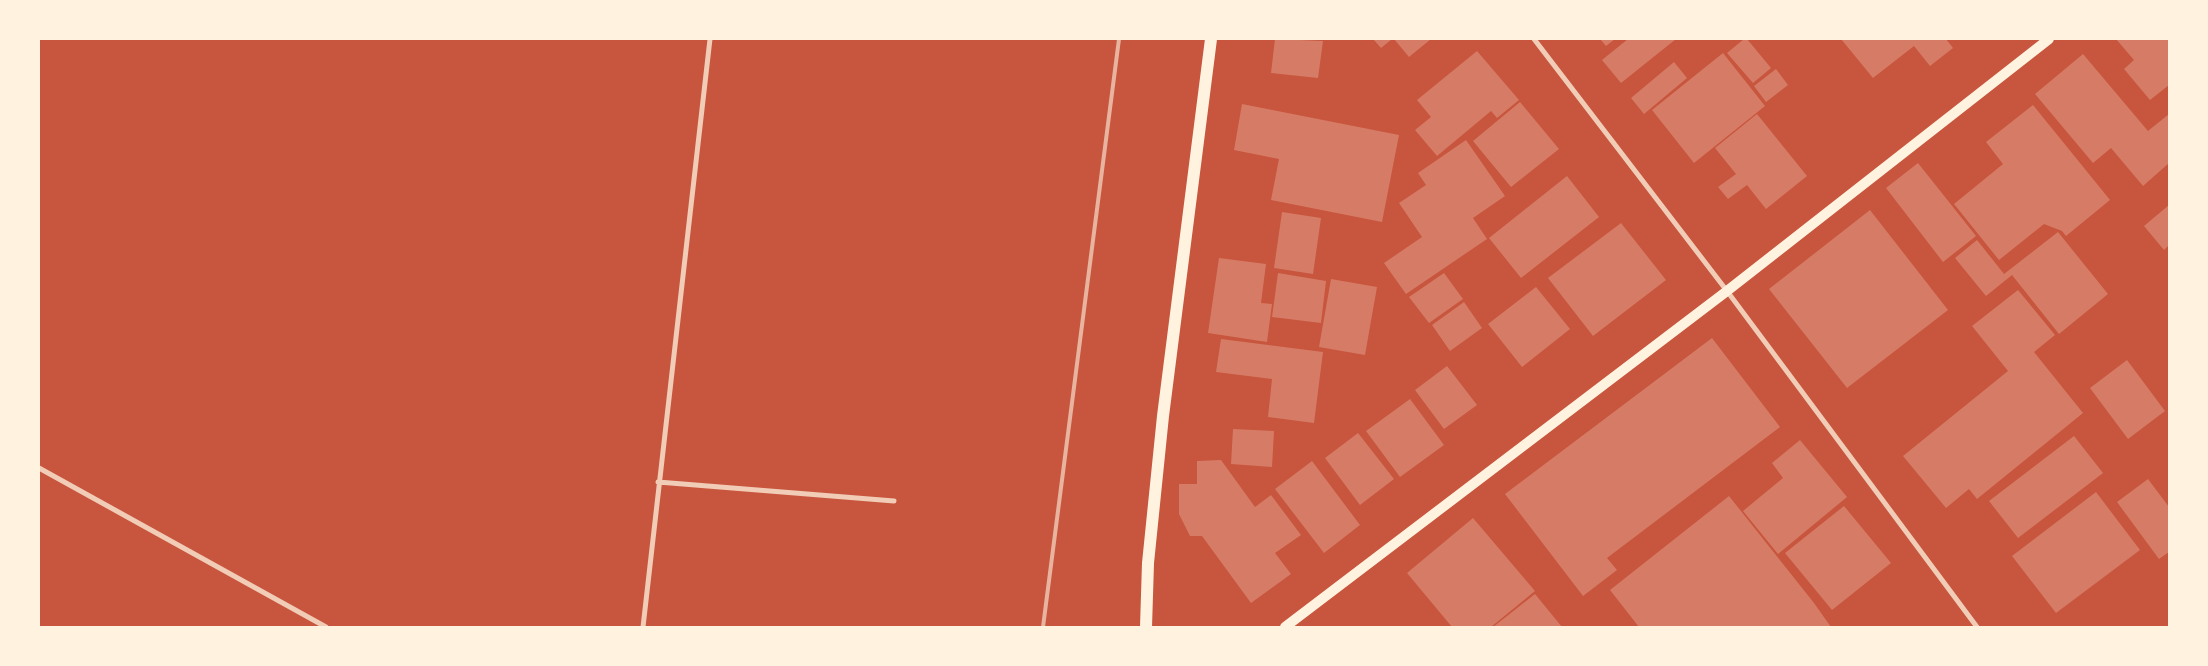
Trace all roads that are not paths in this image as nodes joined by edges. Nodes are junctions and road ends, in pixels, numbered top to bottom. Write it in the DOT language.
graph roads {
  1 [pos="710,39"];
  2 [pos="1211,39"];
  3 [pos="1534,39"];
  4 [pos="2049,39"];
  5 [pos="1727,292"];
  6 [pos="39,468"];
  7 [pos="658,482"];
  8 [pos="894,501"];
  9 [pos="326,627"];
  10 [pos="643,627"];
  11 [pos="1146,627"];
  12 [pos="1285,627"];
  13 [pos="1977,627"];
  1 -- 7 [label="street"];
  2 -- 11 [label="main road"];
  3 -- 5 [label="street"];
  4 -- 5 [label="main road"];
  5 -- 12 [label="main road"];
  5 -- 13 [label="street"];
  6 -- 9 [label="street"];
  7 -- 8 [label="street"];
  7 -- 10 [label="street"];
}
